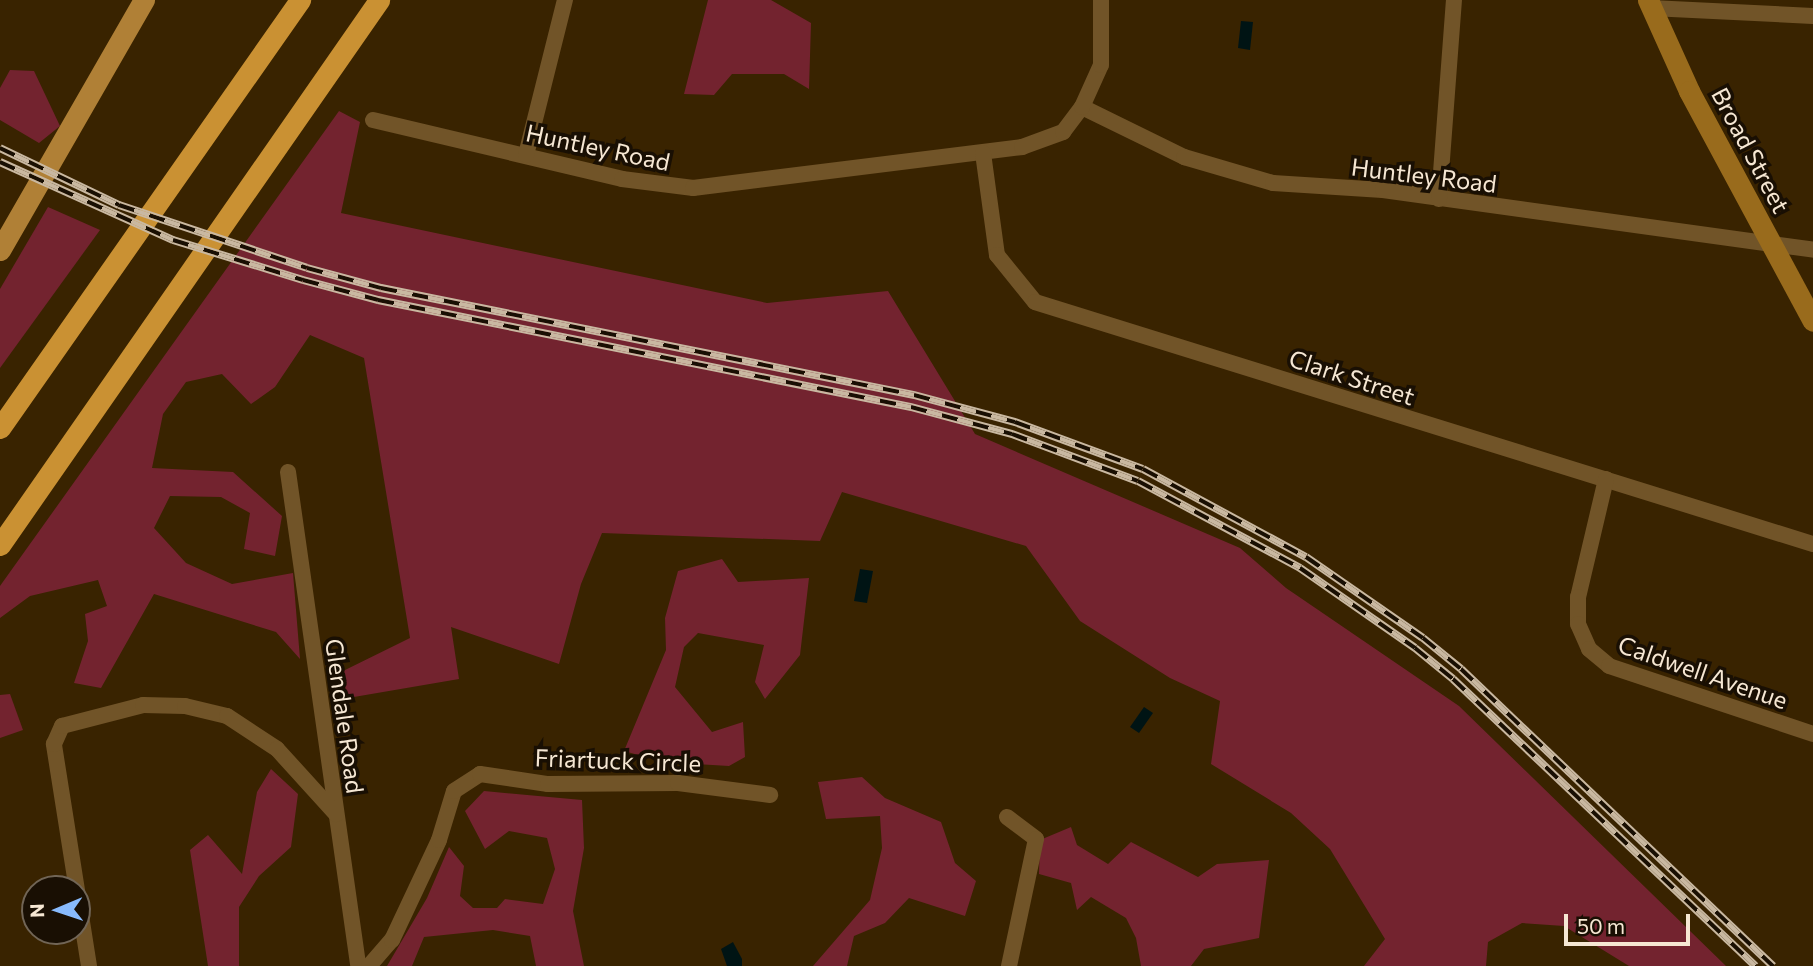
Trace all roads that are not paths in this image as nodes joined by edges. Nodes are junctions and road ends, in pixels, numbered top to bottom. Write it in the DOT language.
graph roads {
  1 [pos="144,0"];
  2 [pos="294,0"];
  3 [pos="300,0"];
  4 [pos="379,0"];
  5 [pos="565,0"];
  6 [pos="1101,0"];
  7 [pos="1454,0"];
  8 [pos="1650,4"];
  9 [pos="1813,16"];
  10 [pos="240,87"];
  11 [pos="1082,107"];
  12 [pos="373,120"];
  13 [pos="983,153"];
  14 [pos="526,155"];
  15 [pos="1439,199"];
  16 [pos="1773,247"];
  17 [pos="0,250"];
  18 [pos="1813,250"];
  19 [pos="1813,321"];
  20 [pos="0,428"];
  21 [pos="288,472"];
  22 [pos="1606,479"];
  23 [pos="1813,544"];
  24 [pos="0,545"];
  25 [pos="1813,734"];
  26 [pos="770,795"];
  27 [pos="336,814"];
  28 [pos="1007,817"];
  29 [pos="89,966"];
  30 [pos="358,966"];
  31 [pos="369,966"];
  32 [pos="1009,966"];
  1 -- 17 [label="main road"];
  2 -- 10 [label="highway"];
  3 -- 10 [label="highway"];
  4 -- 24 [label="highway"];
  5 -- 14 [label="street"];
  6 -- 11 [label="street, Huntley Road"];
  7 -- 15 [label="street"];
  8 -- 9 [label="street"];
  8 -- 16 [label="main road, Broad Street"];
  10 -- 20 [label="highway"];
  11 -- 13 [label="street, Huntley Road"];
  11 -- 15 [label="street, Huntley Road"];
  12 -- 14 [label="street, Huntley Road"];
  13 -- 14 [label="street, Huntley Road"];
  13 -- 22 [label="street, Clark Street"];
  15 -- 16 [label="street, Huntley Road"];
  16 -- 18 [label="street, Huntley Road"];
  16 -- 19 [label="main road, Broad Street"];
  21 -- 27 [label="street, Glendale Road"];
  22 -- 23 [label="street, Clark Street"];
  22 -- 25 [label="street, Caldwell Avenue"];
  26 -- 31 [label="street, Friartuck Circle"];
  27 -- 29 [label="street"];
  27 -- 30 [label="street, Glendale Road"];
  28 -- 32 [label="street"];
}
